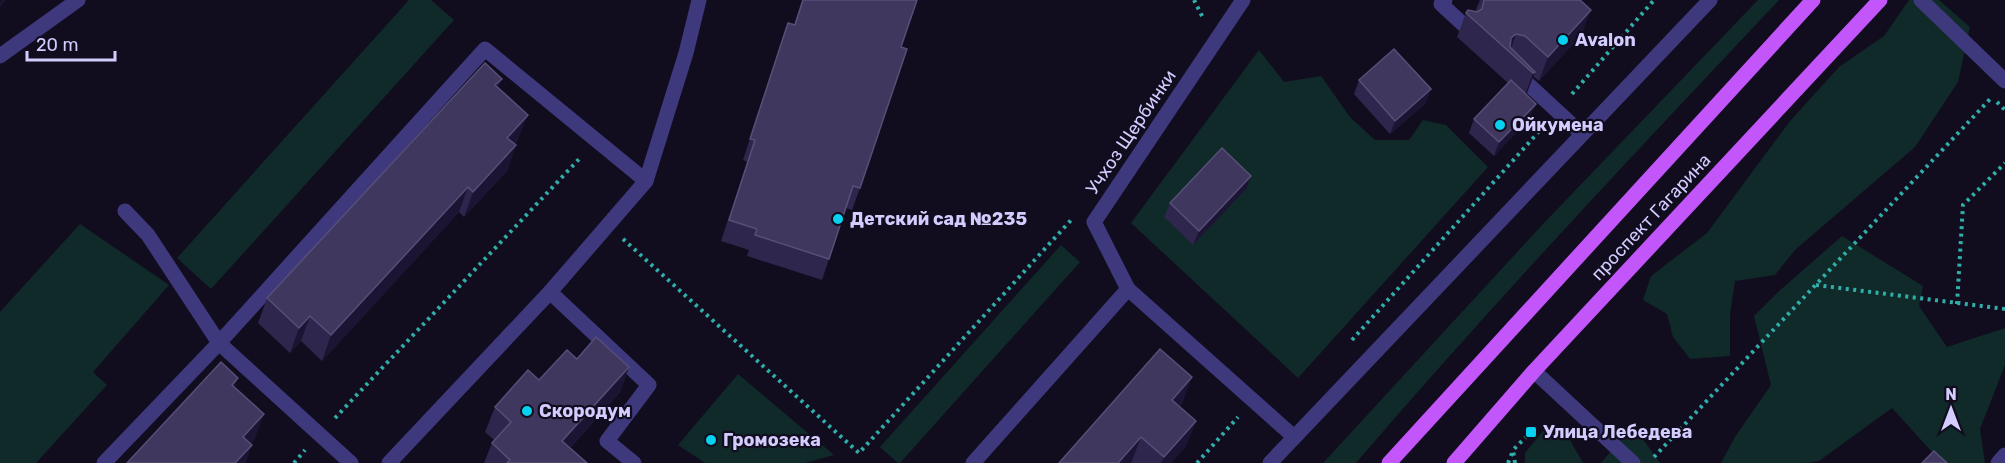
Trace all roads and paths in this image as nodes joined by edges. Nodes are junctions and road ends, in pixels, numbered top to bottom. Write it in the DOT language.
graph roads {
  1 [pos="78,0"];
  2 [pos="699,0"];
  3 [pos="1243,0"];
  4 [pos="1654,0"];
  5 [pos="1710,0"];
  6 [pos="1813,0"];
  7 [pos="1880,0"];
  8 [pos="1921,0"];
  9 [pos="1441,2"];
  10 [pos="1466,27"];
  11 [pos="0,56"];
  12 [pos="1510,68"];
  13 [pos="2002,86"];
  14 [pos="1557,111"];
  15 [pos="1582,134"];
  16 [pos="596,141"];
  17 [pos="2005,163"];
  18 [pos="646,181"];
  19 [pos="125,211"];
  20 [pos="1075,216"];
  21 [pos="615,246"];
  22 [pos="1816,285"];
  23 [pos="1128,289"];
  24 [pos="550,292"];
  25 [pos="1957,304"];
  26 [pos="2005,309"];
  27 [pos="219,343"];
  28 [pos="1350,343"];
  29 [pos="1533,372"];
  30 [pos="1252,400"];
  31 [pos="1531,432"];
  32 [pos="320,434"];
  33 [pos="1293,436"];
  34 [pos="1513,450"];
  35 [pos="2005,455"];
  36 [pos="104,463"];
  37 [pos="294,463"];
  38 [pos="351,463"];
  39 [pos="388,463"];
  40 [pos="634,463"];
  41 [pos="973,463"];
  42 [pos="1197,463"];
  43 [pos="1270,463"];
  44 [pos="1389,463"];
  45 [pos="1454,463"];
  46 [pos="1508,463"];
  47 [pos="1515,463"];
  48 [pos="1633,463"];
  49 [pos="1649,463"];
  50 [pos="1998,463"];
  1 -- 11 [label="street"];
  2 -- 18 [label="street"];
  3 -- 23 [label="street, Учхоз Щербинки"];
  4 -- 14 [label="path"];
  5 -- 15 [label="street"];
  6 -- 44 [label="main road, проспект Гагарина"];
  7 -- 29 [label="main road, проспект Гагарина"];
  8 -- 13 [label="street"];
  9 -- 10 [label="street"];
  12 -- 14 [label="street"];
  13 -- 22 [label="path"];
  14 -- 15 [label="street"];
  14 -- 28 [label="path"];
  15 -- 33 [label="street"];
  16 -- 18 [label="street"];
  16 -- 27 [label="street"];
  16 -- 32 [label="path"];
  17 -- 25 [label="path"];
  18 -- 24 [label="street"];
  19 -- 27 [label="street"];
  20 -- 21 [label="path"];
  22 -- 25 [label="path"];
  22 -- 49 [label="path"];
  23 -- 30 [label="street"];
  23 -- 41 [label="street"];
  24 -- 39 [label="street"];
  24 -- 40 [label="street"];
  25 -- 26 [label="path"];
  27 -- 32 [label="street"];
  27 -- 36 [label="street"];
  29 -- 45 [label="main road, проспект Гагарина"];
  29 -- 48 [label="street"];
  30 -- 33 [label="street"];
  30 -- 42 [label="path"];
  31 -- 34 [label="path"];
  32 -- 37 [label="path"];
  32 -- 38 [label="street"];
  33 -- 43 [label="street"];
  34 -- 46 [label="path"];
  34 -- 47 [label="path"];
  35 -- 50 [label="street"];
}
